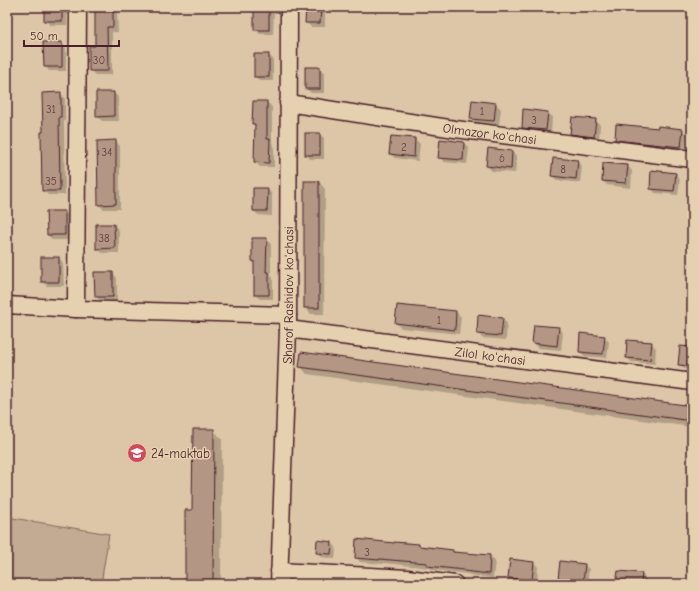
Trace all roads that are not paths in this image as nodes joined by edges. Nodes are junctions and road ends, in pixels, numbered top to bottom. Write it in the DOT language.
graph roads {
  1 [pos="78,7"];
  2 [pos="288,7"];
  3 [pos="288,103"];
  4 [pos="692,159"];
  5 [pos="7,305"];
  6 [pos="76,309"];
  7 [pos="288,322"];
  8 [pos="692,382"];
  9 [pos="279,578"];
  10 [pos="455,584"];
  1 -- 6 [label="street"];
  2 -- 3 [label="street, Sharof Rashidov ko'chasi"];
  3 -- 4 [label="street, Olmazor ko'chasi"];
  3 -- 7 [label="street, Sharof Rashidov ko'chasi"];
  5 -- 6 [label="street, Zilol ko'chasi"];
  6 -- 7 [label="street, Zilol ko'chasi"];
  7 -- 8 [label="street, Zilol ko'chasi"];
  7 -- 9 [label="street, Sharof Rashidov ko'chasi"];
  9 -- 10 [label="street"];
}
